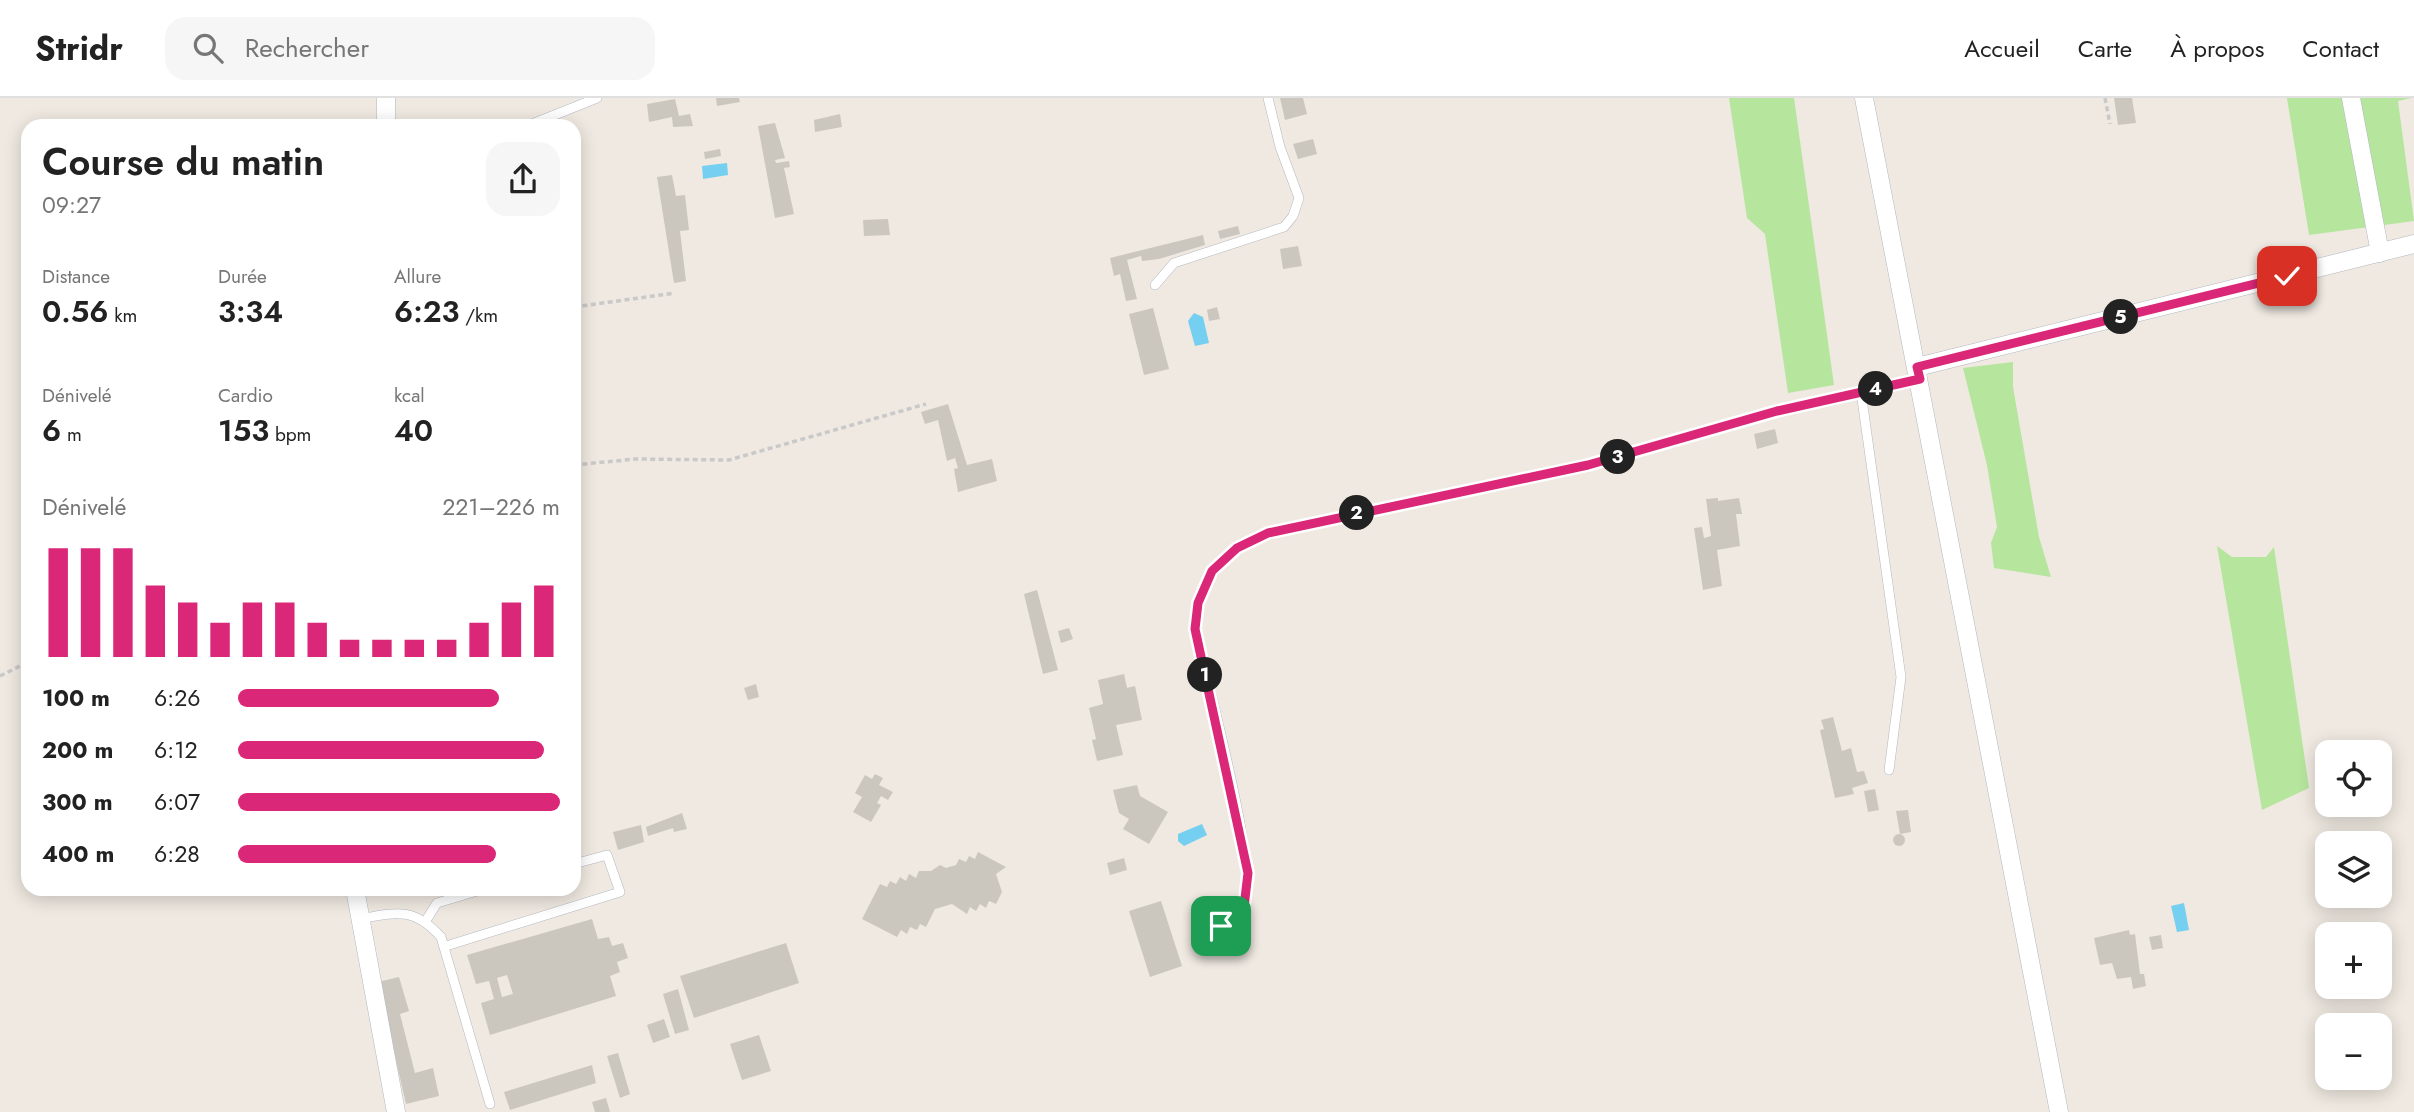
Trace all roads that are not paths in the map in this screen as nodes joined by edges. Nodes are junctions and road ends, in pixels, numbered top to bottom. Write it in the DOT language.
graph roads {
  1 [pos="386,98"];
  2 [pos="597,98"];
  3 [pos="1268,98"];
  4 [pos="1864,98"];
  5 [pos="2351,98"];
  6 [pos="386,119"];
  7 [pos="544,119"];
  8 [pos="2414,244"];
  9 [pos="2380,253"];
  10 [pos="1155,285"];
  11 [pos="1918,373"];
  12 [pos="1861,392"];
  13 [pos="1889,770"];
  14 [pos="581,861"];
  15 [pos="356,896"];
  16 [pos="460,896"];
  17 [pos="360,919"];
  18 [pos="425,922"];
  19 [pos="1206,934"];
  20 [pos="446,946"];
  21 [pos="490,1104"];
  22 [pos="396,1112"];
  23 [pos="2059,1112"];
  1 -- 6 [label="street"];
  2 -- 7 [label="lane"];
  3 -- 10 [label="lane"];
  4 -- 11 [label="street"];
  5 -- 9 [label="street"];
  8 -- 9 [label="street"];
  9 -- 11 [label="street"];
  11 -- 12 [label="lane"];
  11 -- 23 [label="street"];
  12 -- 13 [label="lane"];
  12 -- 19 [label="lane"];
  14 -- 20 [label="lane"];
  15 -- 17 [label="street"];
  16 -- 18 [label="lane"];
  17 -- 18 [label="lane"];
  17 -- 22 [label="street"];
  18 -- 20 [label="lane"];
  20 -- 21 [label="lane"];
}
